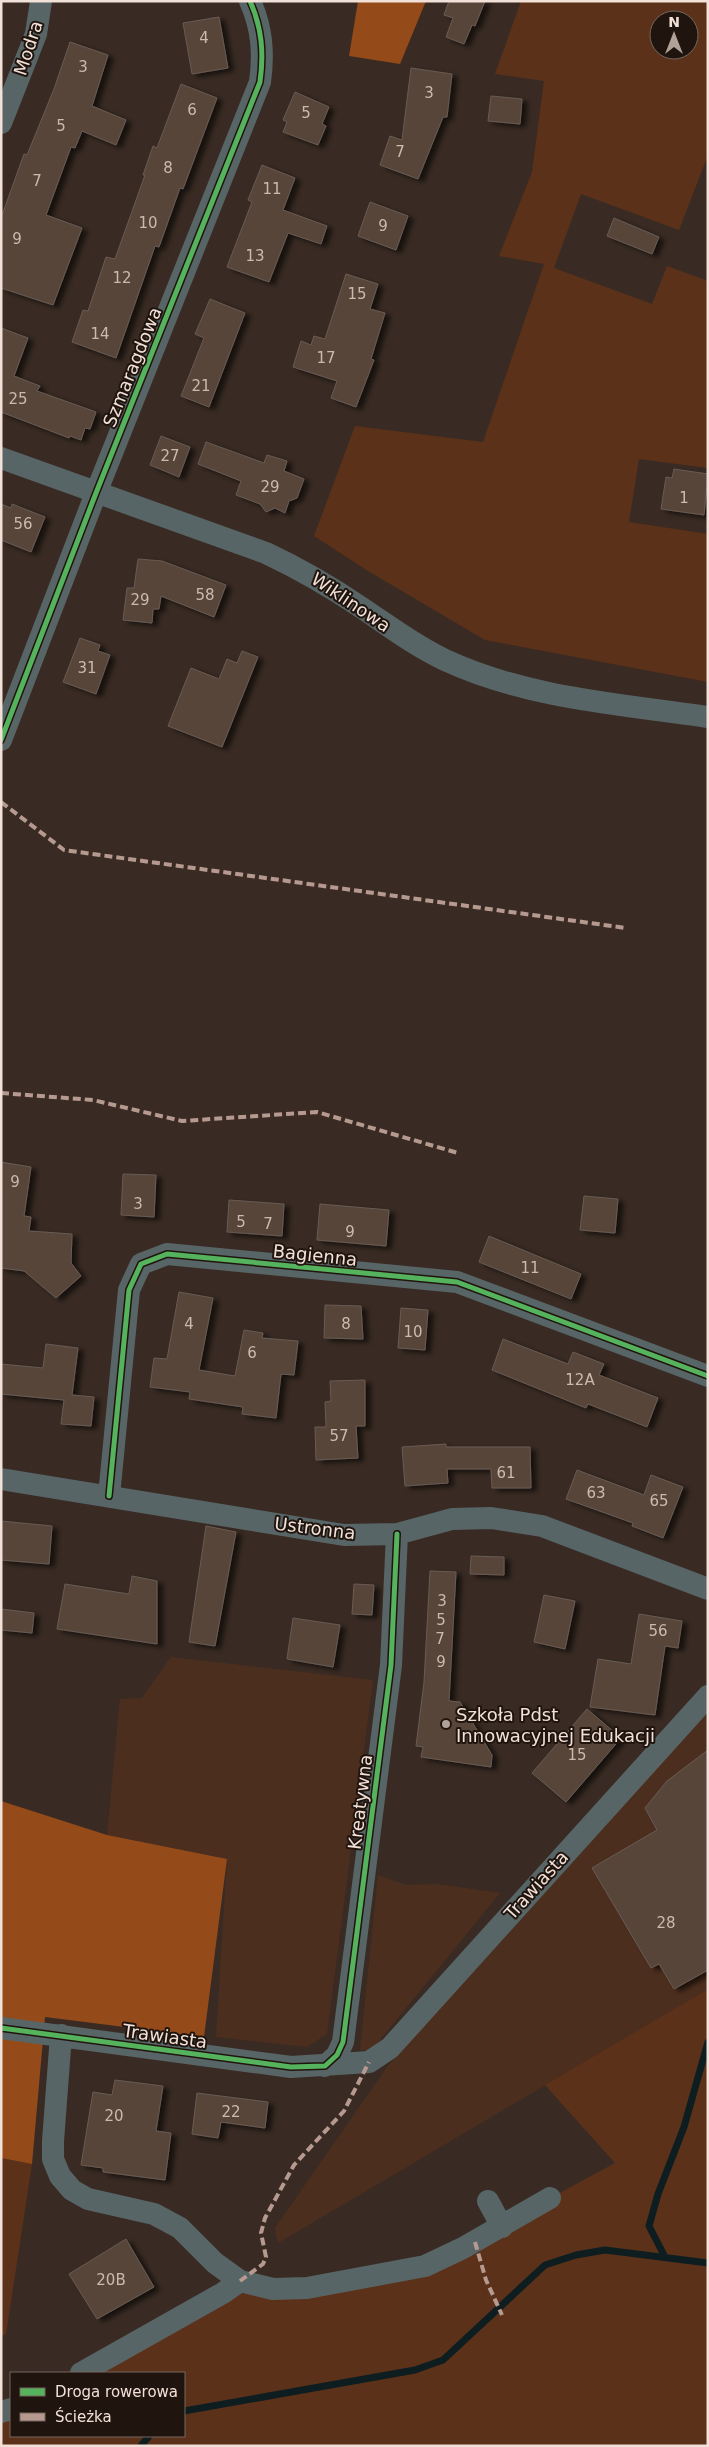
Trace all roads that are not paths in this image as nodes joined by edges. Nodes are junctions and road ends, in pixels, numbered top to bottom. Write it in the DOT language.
graph roads {
  1 [pos="41,1"];
  2 [pos="250,1"];
  3 [pos="1,123"];
  4 [pos="1,458"];
  5 [pos="96,493"];
  6 [pos="6,711"];
  7 [pos="708,717"];
  8 [pos="1,740"];
  9 [pos="708,1376"];
  10 [pos="1,1479"];
  11 [pos="109,1496"];
  12 [pos="397,1534"];
  13 [pos="708,1589"];
  14 [pos="708,1696"];
  15 [pos="1,2028"];
  16 [pos="61,2035"];
  17 [pos="325,2066"];
  18 [pos="550,2198"];
  19 [pos="488,2200"];
  20 [pos="502,2227"];
  21 [pos="240,2281"];
  22 [pos="83,2372"];
  1 -- 3 [label="street, Modra"];
  2 -- 5 [label="street, Szmaragdowa"];
  4 -- 5 [label="street, Wiklinowa"];
  5 -- 6 [label="street, Szmaragdowa"];
  5 -- 7 [label="street, Wiklinowa"];
  6 -- 8 [label="street, Szmaragdowa"];
  9 -- 11 [label="street, Bagienna"];
  10 -- 11 [label="street, Ustronna"];
  11 -- 12 [label="street, Ustronna"];
  12 -- 13 [label="street, Ustronna"];
  12 -- 17 [label="street, Kreatywna"];
  14 -- 17 [label="street, Trawiasta"];
  15 -- 16 [label="street, Trawiasta"];
  16 -- 17 [label="street, Trawiasta"];
  16 -- 21 [label="street"];
  18 -- 20 [label="street"];
  19 -- 20 [label="street"];
  20 -- 21 [label="street"];
  21 -- 22 [label="street"];
}
